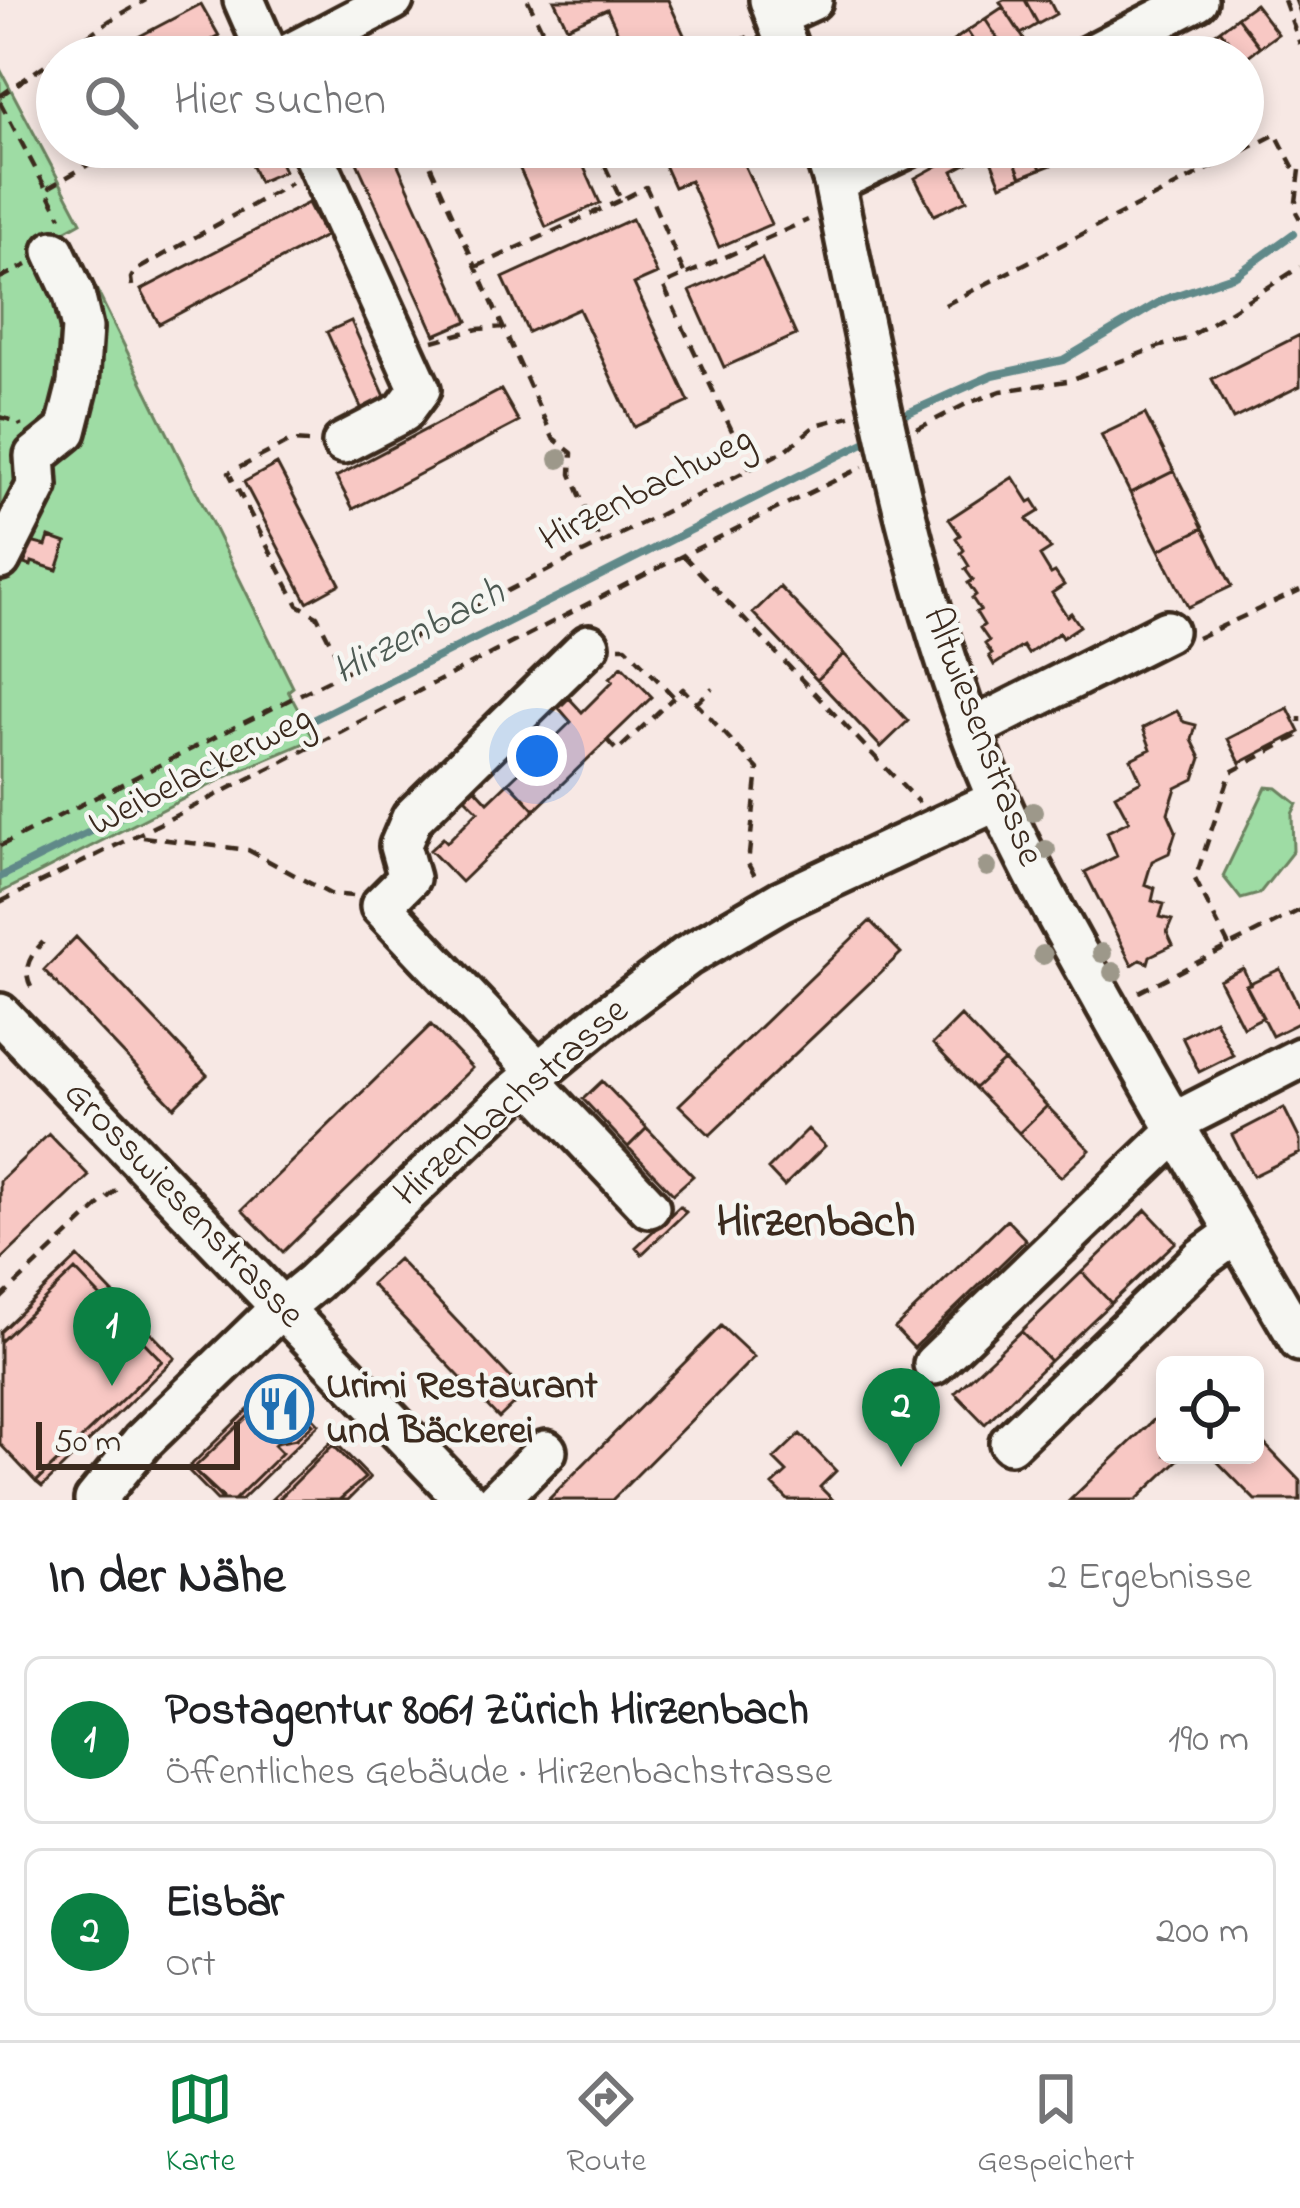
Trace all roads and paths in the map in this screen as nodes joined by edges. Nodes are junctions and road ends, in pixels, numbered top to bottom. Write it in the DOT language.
graph roads {
  1 [pos="146,0"];
  2 [pos="244,0"];
  3 [pos="393,0"];
  4 [pos="528,0"];
  5 [pos="1197,0"];
  6 [pos="1284,0"];
  7 [pos="783,21"];
  8 [pos="88,36"];
  9 [pos="260,36"];
  10 [pos="324,36"];
  11 [pos="545,36"];
  12 [pos="751,36"];
  13 [pos="1128,36"];
  14 [pos="1300,44"];
  15 [pos="36,73"];
  16 [pos="0,99"];
  17 [pos="1264,140"];
  18 [pos="36,166"];
  19 [pos="37,168"];
  20 [pos="83,168"];
  21 [pos="296,168"];
  22 [pos="304,168"];
  23 [pos="431,168"];
  24 [pos="606,168"];
  25 [pos="856,168"];
  26 [pos="1210,168"];
  27 [pos="1299,174"];
  28 [pos="827,180"];
  29 [pos="48,188"];
  30 [pos="621,200"];
  31 [pos="1300,219"];
  32 [pos="54,250"];
  33 [pos="476,267"];
  34 [pos="1300,267"];
  35 [pos="685,275"];
  36 [pos="0,278"];
  37 [pos="133,286"];
  38 [pos="945,305"];
  39 [pos="503,327"];
  40 [pos="428,343"];
  41 [pos="855,415"];
  42 [pos="327,443"];
  43 [pos="879,452"];
  44 [pos="750,469"];
  45 [pos="601,544"];
  46 [pos="683,555"];
  47 [pos="0,559"];
  48 [pos="1300,590"];
  49 [pos="1167,631"];
  50 [pos="590,645"];
  51 [pos="344,670"];
  52 [pos="712,688"];
  53 [pos="674,697"];
  54 [pos="696,704"];
  55 [pos="970,730"];
  56 [pos="1300,735"];
  57 [pos="607,740"];
  58 [pos="998,800"];
  59 [pos="924,814"];
  60 [pos="139,836"];
  61 [pos="0,846"];
  62 [pos="755,877"];
  63 [pos="0,902"];
  64 [pos="381,906"];
  65 [pos="1300,910"];
  66 [pos="43,942"];
  67 [pos="1229,946"];
  68 [pos="31,987"];
  69 [pos="1138,992"];
  70 [pos="0,1014"];
  71 [pos="1300,1058"];
  72 [pos="533,1076"];
  73 [pos="1175,1127"];
  74 [pos="129,1177"];
  75 [pos="649,1207"];
  76 [pos="1236,1233"];
  77 [pos="0,1299"];
  78 [pos="284,1309"];
  79 [pos="1300,1342"];
  80 [pos="934,1364"];
  81 [pos="1010,1444"];
  82 [pos="546,1450"];
  83 [pos="95,1500"];
  84 [pos="466,1500"];
  85 [pos="497,1500"];
  1 -- 8 [label="path"];
  2 -- 9 [label="street"];
  3 -- 10 [label="street"];
  4 -- 11 [label="path"];
  5 -- 13 [label="street"];
  6 -- 14 [label="path"];
  7 -- 12 [label="path"];
  15 -- 16 [label="path"];
  16 -- 18 [label="path"];
  17 -- 27 [label="path"];
  19 -- 29 [label="path"];
  20 -- 29 [label="path"];
  21 -- 37 [label="path"];
  22 -- 42 [label="street"];
  23 -- 33 [label="path"];
  24 -- 30 [label="path"];
  25 -- 28 [label="street"];
  26 -- 38 [label="path"];
  27 -- 31 [label="path"];
  28 -- 35 [label="path"];
  28 -- 43 [label="street, Altwiesenstrasse"];
  29 -- 32 [label="path"];
  30 -- 33 [label="path"];
  30 -- 35 [label="path"];
  32 -- 36 [label="path"];
  32 -- 47 [label="street"];
  33 -- 39 [label="path"];
  34 -- 43 [label="path, Weibelackerweg"];
  35 -- 44 [label="path"];
  39 -- 40 [label="path"];
  39 -- 45 [label="path"];
  41 -- 44 [label="path, Hirzenbachweg"];
  42 -- 51 [label="path"];
  43 -- 46 [label="path, Weibelackerweg"];
  43 -- 55 [label="street, Altwiesenstrasse"];
  44 -- 45 [label="path, Hirzenbachweg"];
  45 -- 51 [label="path, Hirzenbachweg"];
  46 -- 59 [label="path"];
  46 -- 60 [label="path, Weibelackerweg"];
  48 -- 49 [label="path"];
  49 -- 55 [label="street"];
  50 -- 53 [label="path"];
  50 -- 64 [label="street"];
  51 -- 61 [label="path, Hirzenbachweg"];
  52 -- 54 [label="path"];
  53 -- 54 [label="path"];
  53 -- 57 [label="path"];
  54 -- 62 [label="path"];
  55 -- 58 [label="street, Altwiesenstrasse"];
  56 -- 67 [label="path"];
  58 -- 72 [label="street, Hirzenbachstrasse"];
  58 -- 73 [label="street, Altwiesenstrasse"];
  60 -- 63 [label="path, Weibelackerweg"];
  60 -- 64 [label="path"];
  64 -- 72 [label="street"];
  65 -- 67 [label="path"];
  66 -- 68 [label="path"];
  67 -- 69 [label="path"];
  70 -- 78 [label="street, Grosswiesenstrasse"];
  71 -- 73 [label="street"];
  72 -- 75 [label="street"];
  72 -- 78 [label="street, Hirzenbachstrasse"];
  73 -- 76 [label="street, Altwiesenstrasse"];
  73 -- 80 [label="street"];
  74 -- 77 [label="path"];
  76 -- 79 [label="street, Altwiesenstrasse"];
  76 -- 81 [label="street"];
  78 -- 83 [label="street, Hirzenbachstrasse"];
  78 -- 84 [label="street, Grosswiesenstrasse"];
  82 -- 85 [label="street"];
}
